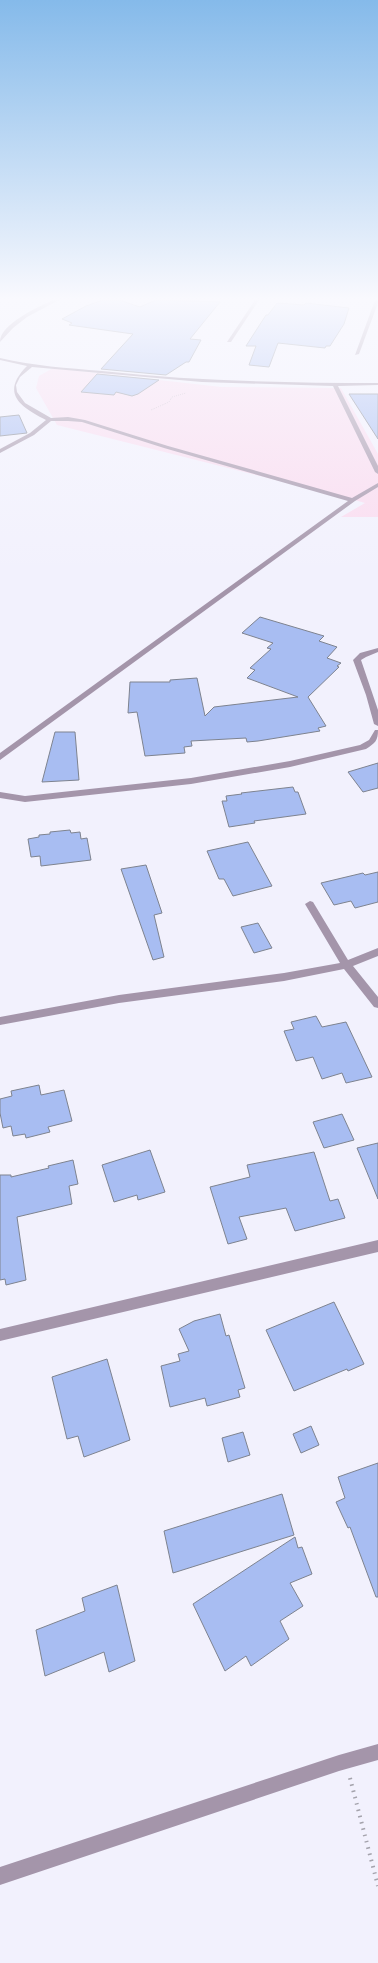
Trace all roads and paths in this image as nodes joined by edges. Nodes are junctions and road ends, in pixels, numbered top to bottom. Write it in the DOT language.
graph roads {
  1 [pos="15,392"];
  2 [pos="187,392"];
  3 [pos="338,392"];
  4 [pos="151,410"];
  5 [pos="50,420"];
  6 [pos="0,451"];
  7 [pos="378,472"];
  8 [pos="378,486"];
  9 [pos="353,500"];
  10 [pos="378,650"];
  11 [pos="378,724"];
  12 [pos="378,732"];
  13 [pos="0,757"];
  14 [pos="0,795"];
  15 [pos="310,904"];
  16 [pos="378,952"];
  17 [pos="346,965"];
  18 [pos="378,1004"];
  19 [pos="0,1020"];
  20 [pos="378,1246"];
  21 [pos="0,1335"];
  22 [pos="378,1752"];
  23 [pos="345,1761"];
  24 [pos="0,1876"];
  25 [pos="378,1886"];
  1 -- 5 [label="street"];
  2 -- 4 [label="path"];
  3 -- 7 [label="street"];
  5 -- 6 [label="street"];
  5 -- 9 [label="street"];
  8 -- 9 [label="street"];
  9 -- 13 [label="street"];
  10 -- 11 [label="street"];
  12 -- 14 [label="street"];
  15 -- 17 [label="street"];
  16 -- 17 [label="street"];
  17 -- 18 [label="street"];
  17 -- 19 [label="street"];
  20 -- 21 [label="street"];
  22 -- 23 [label="street"];
  23 -- 24 [label="street"];
  23 -- 25 [label="path"];
}
